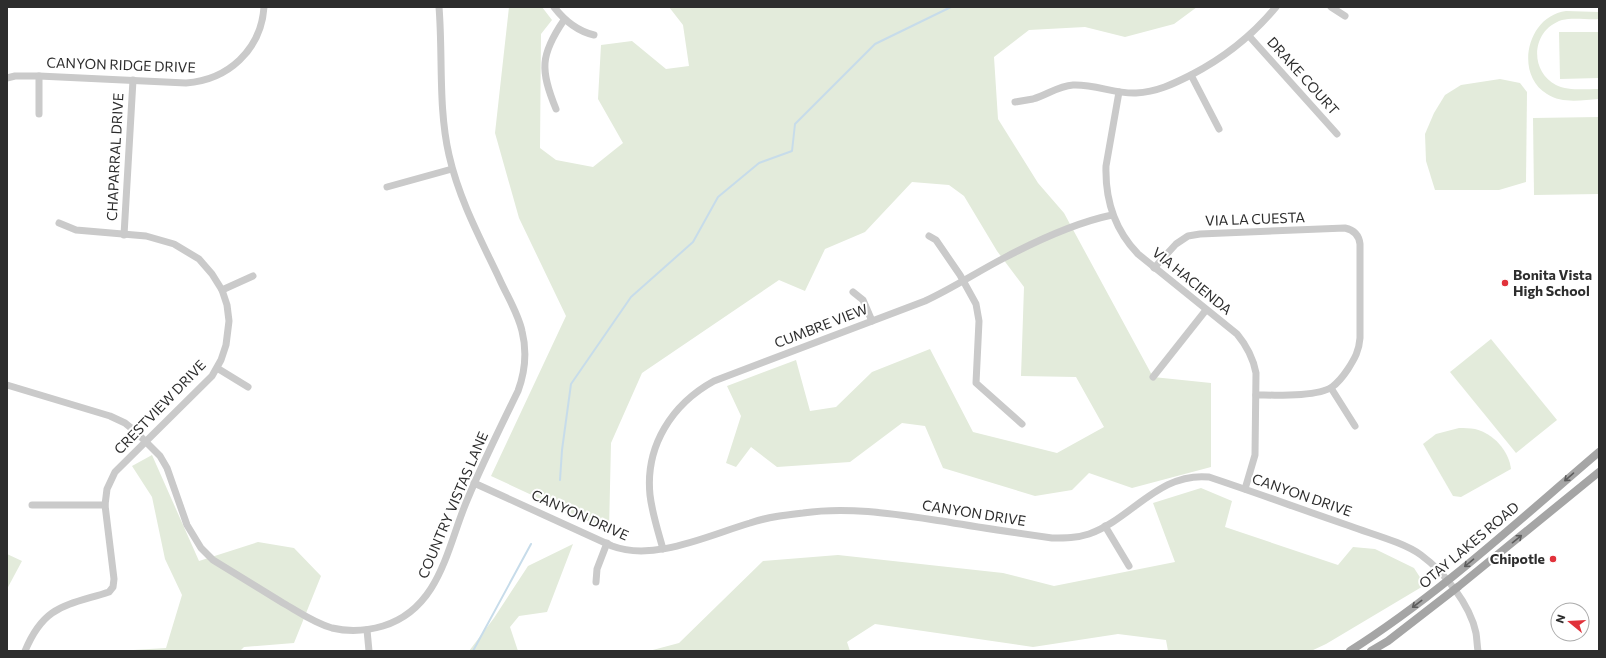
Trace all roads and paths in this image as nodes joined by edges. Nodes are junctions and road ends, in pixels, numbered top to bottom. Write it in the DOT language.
graph roads {
  1 [pos="264,7"];
  2 [pos="439,7"];
  3 [pos="554,7"];
  4 [pos="1276,7"];
  5 [pos="1331,7"];
  6 [pos="1345,16"];
  7 [pos="564,20"];
  8 [pos="594,35"];
  9 [pos="1249,36"];
  10 [pos="1191,75"];
  11 [pos="39,76"];
  12 [pos="7,78"];
  13 [pos="133,80"];
  14 [pos="1119,92"];
  15 [pos="1015,102"];
  16 [pos="556,110"];
  17 [pos="39,114"];
  18 [pos="1219,129"];
  19 [pos="1337,134"];
  20 [pos="452,169"];
  21 [pos="387,186"];
  22 [pos="1112,215"];
  23 [pos="59,223"];
  24 [pos="124,235"];
  25 [pos="929,236"];
  26 [pos="1154,268"];
  27 [pos="253,276"];
  28 [pos="964,281"];
  29 [pos="222,290"];
  30 [pos="853,292"];
  31 [pos="1206,310"];
  32 [pos="872,321"];
  33 [pos="217,368"];
  34 [pos="1153,377"];
  35 [pos="7,385"];
  36 [pos="248,387"];
  37 [pos="1331,388"];
  38 [pos="1256,395"];
  39 [pos="1022,424"];
  40 [pos="1354,426"];
  41 [pos="146,440"];
  42 [pos="1599,452"];
  43 [pos="1599,472"];
  44 [pos="474,483"];
  45 [pos="1245,489"];
  46 [pos="32,505"];
  47 [pos="104,505"];
  48 [pos="1105,526"];
  49 [pos="607,543"];
  50 [pos="663,549"];
  51 [pos="1128,566"];
  52 [pos="1448,581"];
  53 [pos="596,582"];
  54 [pos="1454,590"];
  55 [pos="367,630"];
  56 [pos="25,651"];
  57 [pos="369,651"];
  58 [pos="1350,651"];
  59 [pos="1371,651"];
  60 [pos="1478,651"];
  1 -- 13 [label="street, CANYON RIDGE DRIVE"];
  2 -- 20 [label="street, COUNTRY VISTAS LANE"];
  3 -- 7 [label="street"];
  4 -- 9 [label="street"];
  5 -- 6 [label="street"];
  7 -- 8 [label="street"];
  7 -- 16 [label="street"];
  9 -- 10 [label="street"];
  9 -- 19 [label="street, DRAKE COURT"];
  10 -- 14 [label="street"];
  10 -- 18 [label="street"];
  11 -- 12 [label="street, CANYON RIDGE DRIVE"];
  11 -- 13 [label="street, CANYON RIDGE DRIVE"];
  11 -- 17 [label="street"];
  13 -- 24 [label="street, CHAPARRAL DRIVE"];
  14 -- 15 [label="street"];
  14 -- 22 [label="street, VIA HACIENDA"];
  20 -- 21 [label="street"];
  20 -- 44 [label="street, COUNTRY VISTAS LANE"];
  22 -- 26 [label="street, VIA HACIENDA"];
  22 -- 28 [label="street, CUMBRE VIEW"];
  23 -- 24 [label="street, CRESTVIEW DRIVE"];
  24 -- 29 [label="street, CRESTVIEW DRIVE"];
  25 -- 28 [label="street"];
  26 -- 31 [label="street, VIA HACIENDA"];
  26 -- 37 [label="street, VIA LA CUESTA"];
  27 -- 29 [label="street"];
  28 -- 32 [label="street, CUMBRE VIEW"];
  28 -- 39 [label="street"];
  29 -- 33 [label="street, CRESTVIEW DRIVE"];
  30 -- 32 [label="street"];
  31 -- 34 [label="street"];
  31 -- 38 [label="street, VIA HACIENDA"];
  32 -- 50 [label="street, CUMBRE VIEW"];
  33 -- 36 [label="street"];
  33 -- 41 [label="street, CRESTVIEW DRIVE"];
  35 -- 41 [label="street, COUNTRY VISTAS LANE"];
  37 -- 38 [label="street"];
  37 -- 40 [label="street"];
  38 -- 45 [label="street, VIA HACIENDA"];
  41 -- 47 [label="street, CRESTVIEW DRIVE"];
  41 -- 55 [label="street, COUNTRY VISTAS LANE"];
  42 -- 52 [label="main road, OTAY LAKES ROAD, one-way"];
  54 -- 43 [label="main road, OTAY LAKES ROAD, one-way"];
  44 -- 49 [label="street, CANYON DRIVE"];
  44 -- 55 [label="street, COUNTRY VISTAS LANE"];
  45 -- 48 [label="street, CANYON DRIVE"];
  45 -- 52 [label="street, CANYON DRIVE"];
  46 -- 47 [label="street"];
  47 -- 56 [label="street, CRESTVIEW DRIVE"];
  48 -- 50 [label="street, CANYON DRIVE"];
  48 -- 51 [label="street"];
  49 -- 50 [label="street, CANYON DRIVE"];
  49 -- 53 [label="street"];
  52 -- 54 [label="street, CANYON DRIVE"];
  52 -- 58 [label="main road, OTAY LAKES ROAD, one-way"];
  54 -- 59 [label="main road, OTAY LAKES ROAD"];
  54 -- 60 [label="street, CANYON DRIVE"];
  55 -- 57 [label="street"];
}
